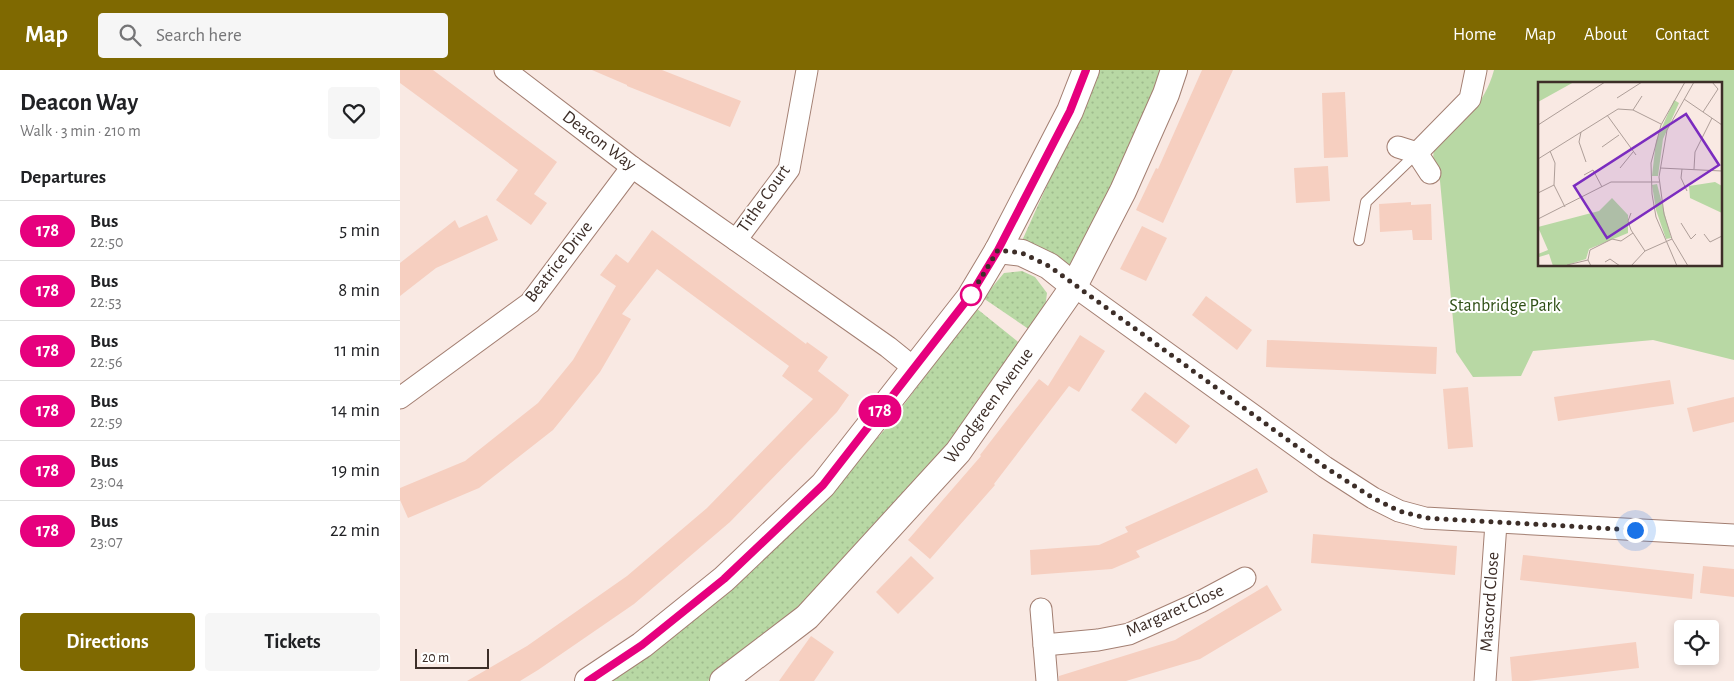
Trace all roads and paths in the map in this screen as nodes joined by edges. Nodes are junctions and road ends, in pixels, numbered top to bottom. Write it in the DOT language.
graph roads {
  1 [pos="504,70"];
  2 [pos="807,70"];
  3 [pos="1086,70"];
  4 [pos="1174,70"];
  5 [pos="1476,70"];
  6 [pos="1407,150"];
  7 [pos="632,166"];
  8 [pos="1430,173"];
  9 [pos="736,240"];
  10 [pos="1359,240"];
  11 [pos="998,250"];
  12 [pos="1074,286"];
  13 [pos="914,368"];
  14 [pos="400,398"];
  15 [pos="1496,523"];
  16 [pos="1734,535"];
  17 [pos="1245,578"];
  18 [pos="1041,609"];
  19 [pos="1044,645"];
  20 [pos="588,681"];
  21 [pos="723,681"];
  22 [pos="1046,681"];
  23 [pos="1484,681"];
  1 -- 7 [label="street, Deacon Way"];
  2 -- 9 [label="street, Tithe Court"];
  3 -- 11 [label="street"];
  4 -- 12 [label="street, Woodgreen Avenue"];
  5 -- 6 [label="street"];
  6 -- 8 [label="street"];
  6 -- 10 [label="lane"];
  7 -- 9 [label="street, Deacon Way"];
  7 -- 14 [label="street, Beatrice Drive"];
  9 -- 13 [label="street, Deacon Way"];
  11 -- 12 [label="street"];
  11 -- 13 [label="street"];
  12 -- 15 [label="street"];
  12 -- 21 [label="street, Woodgreen Avenue"];
  13 -- 20 [label="street"];
  15 -- 16 [label="street"];
  15 -- 23 [label="street, Mascord Close"];
  17 -- 19 [label="street, Margaret Close"];
  18 -- 19 [label="street"];
  19 -- 22 [label="street"];
}
